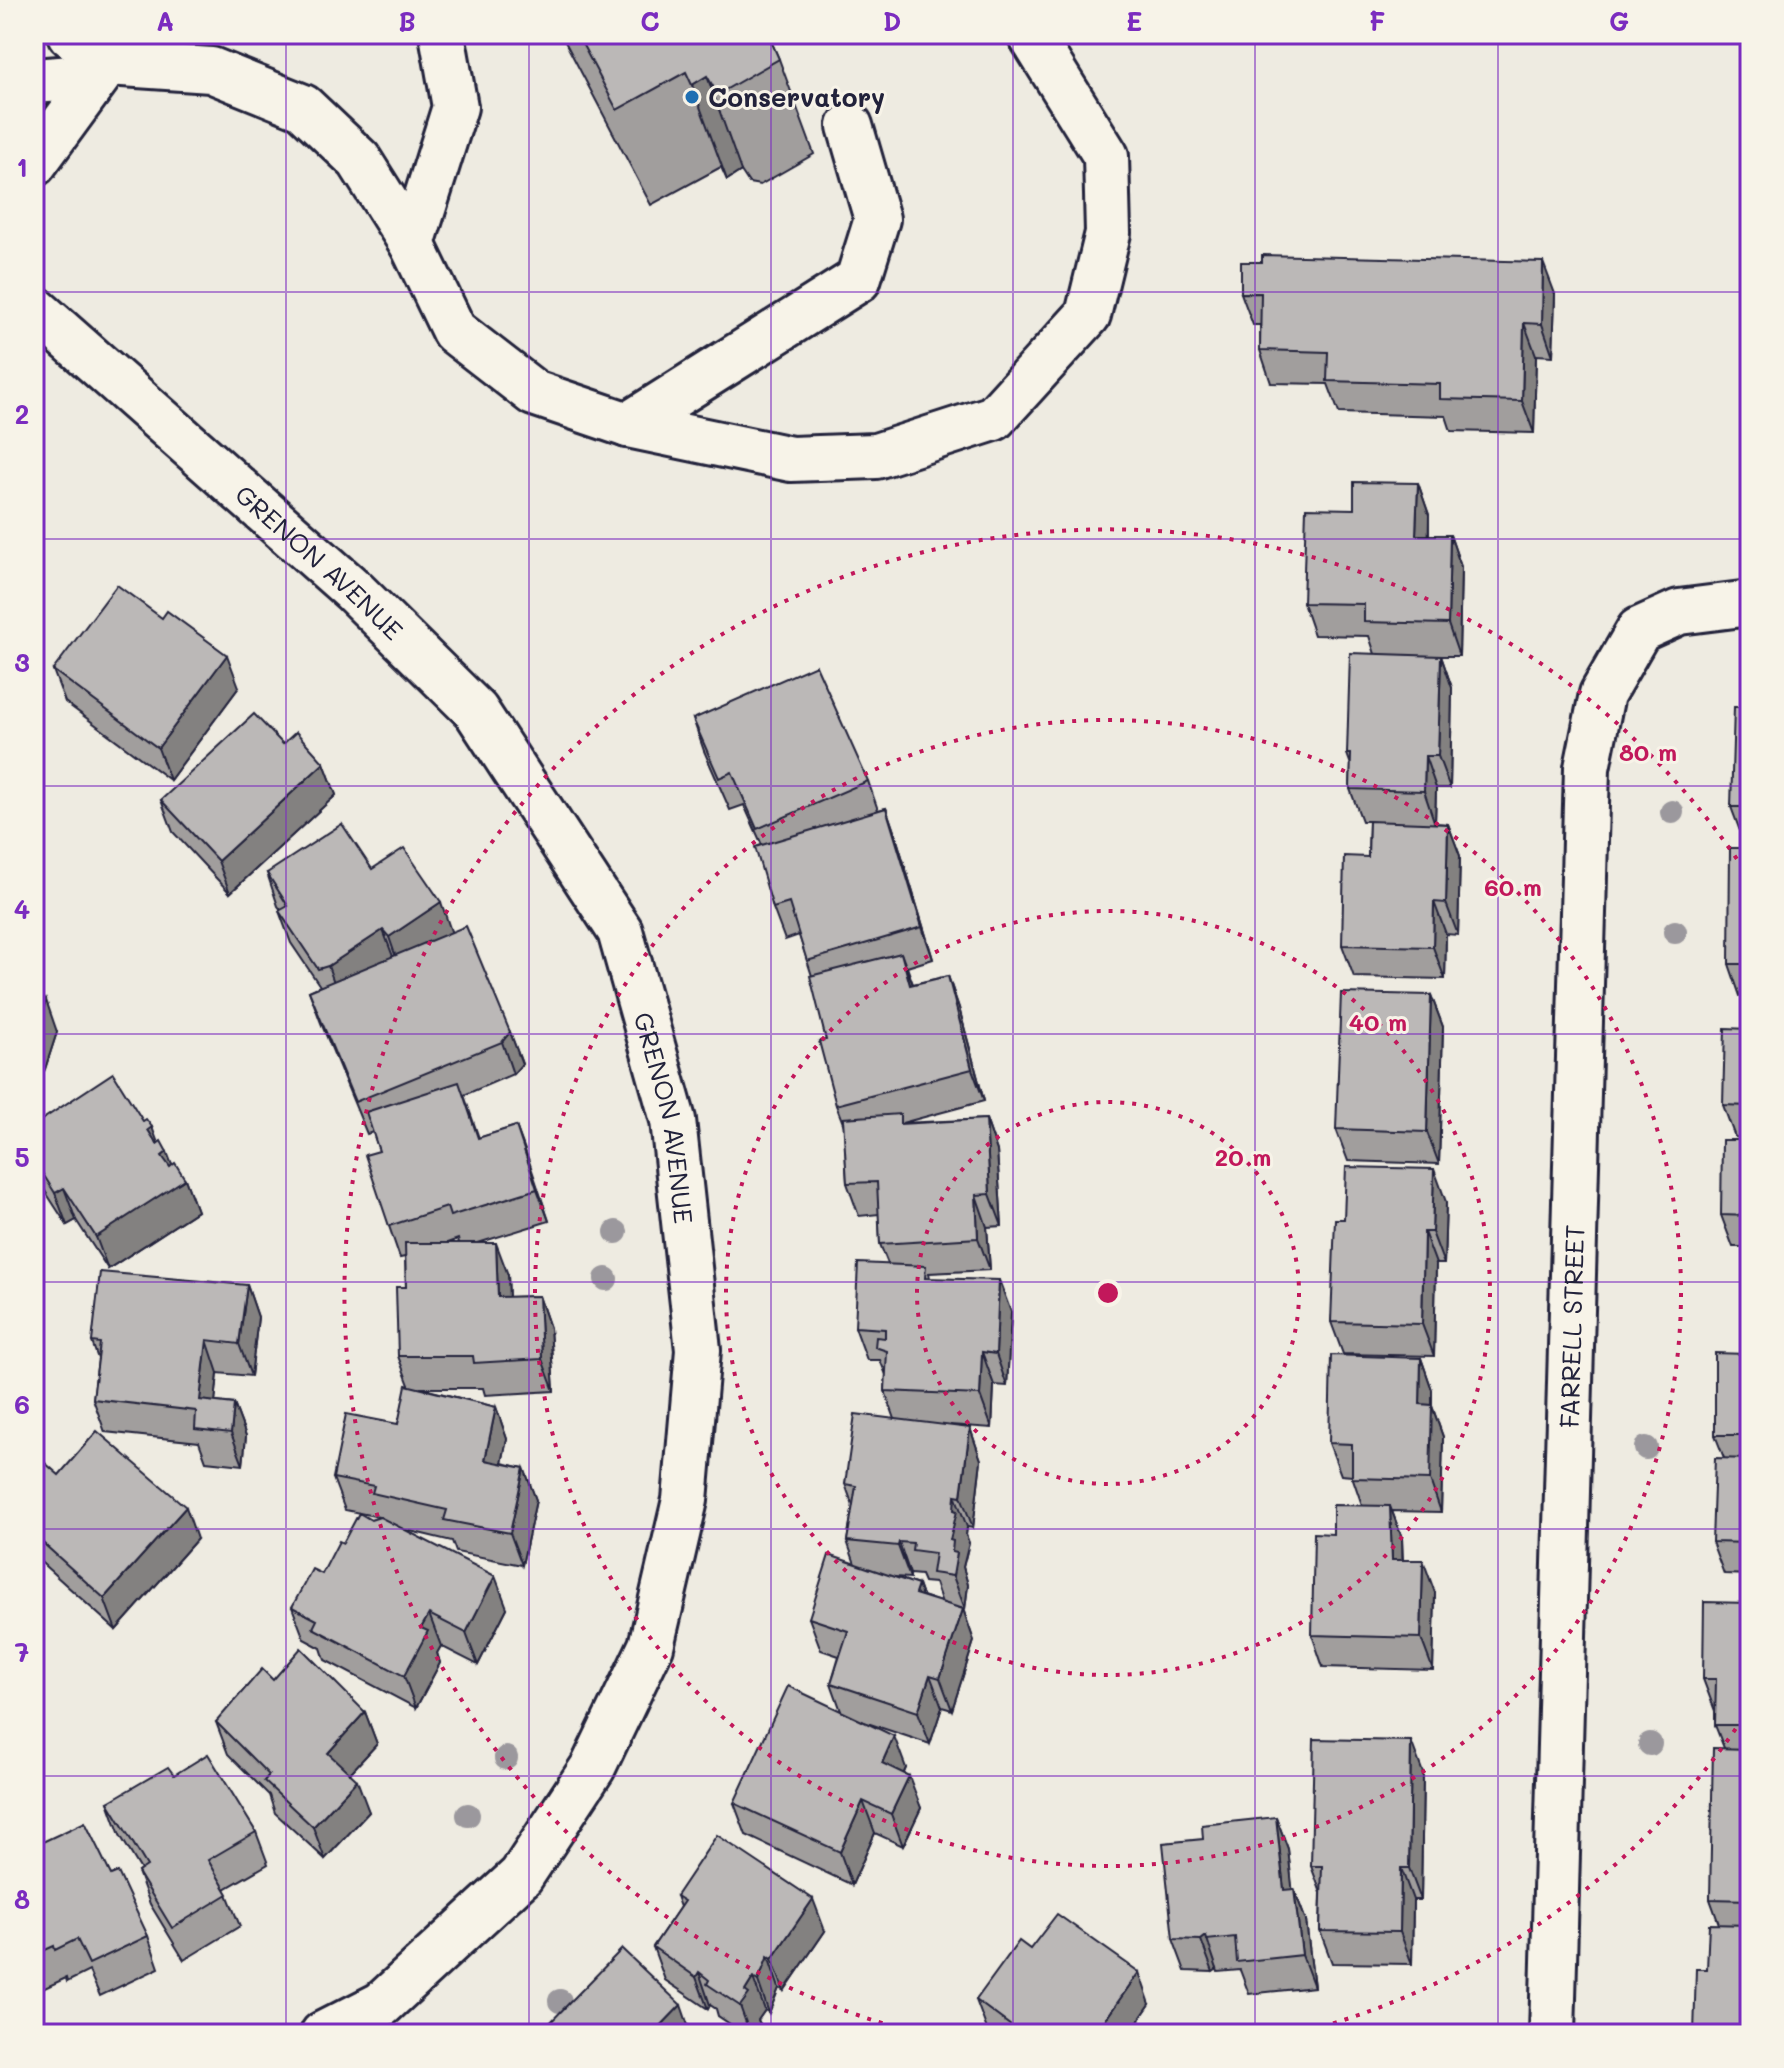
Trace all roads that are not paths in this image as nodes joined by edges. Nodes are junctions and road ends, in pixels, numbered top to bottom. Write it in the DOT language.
graph roads {
  1 [pos="70,34"];
  2 [pos="141,34"];
  3 [pos="442,34"];
  4 [pos="1030,34"];
  5 [pos="108,63"];
  6 [pos="34,81"];
  7 [pos="850,126"];
  8 [pos="34,164"];
  9 [pos="412,244"];
  10 [pos="34,308"];
  11 [pos="628,425"];
  12 [pos="1750,603"];
  13 [pos="323,2034"];
  14 [pos="1552,2034"];
  1 -- 5 [label="street"];
  2 -- 5 [label="street"];
  3 -- 9 [label="street"];
  4 -- 11 [label="street"];
  5 -- 6 [label="street"];
  5 -- 8 [label="street"];
  5 -- 9 [label="street"];
  7 -- 11 [label="street"];
  9 -- 11 [label="street"];
  10 -- 13 [label="street, GRENON AVENUE"];
  12 -- 14 [label="street, FARRELL STREET"];
}
